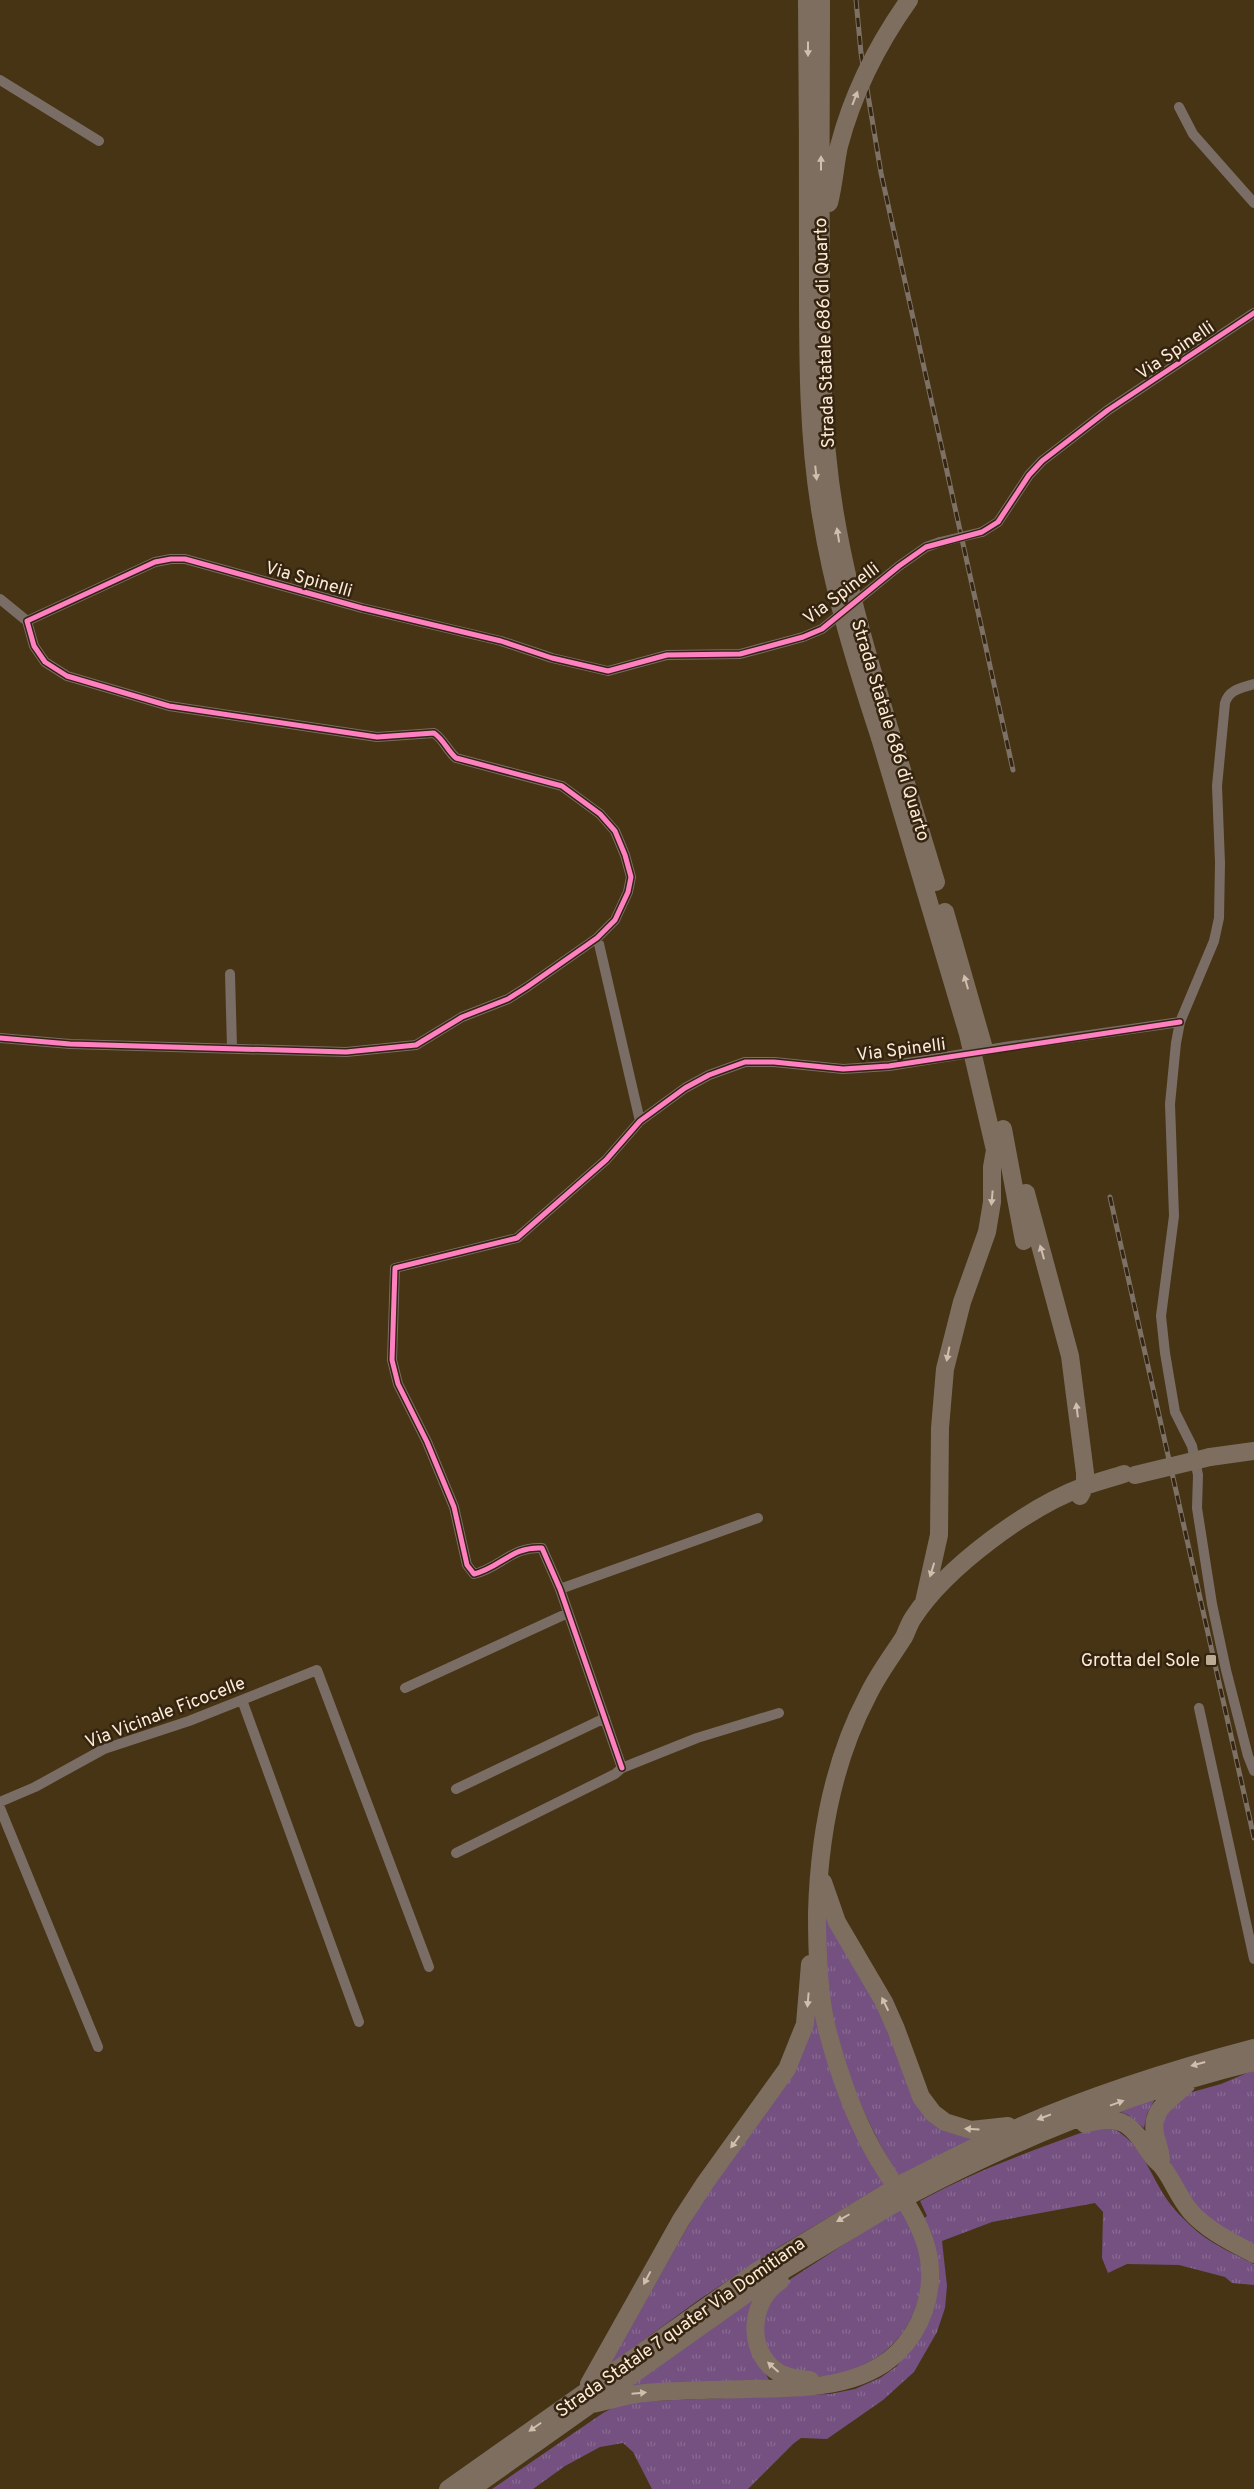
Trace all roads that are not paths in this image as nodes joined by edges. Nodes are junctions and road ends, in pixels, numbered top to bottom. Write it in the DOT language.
graph roads {
  1 [pos="808,0"];
  2 [pos="821,0"];
  3 [pos="909,0"];
  4 [pos="0,80"];
  5 [pos="1179,107"];
  6 [pos="99,141"];
  7 [pos="1254,202"];
  8 [pos="821,230"];
  9 [pos="1254,313"];
  10 [pos="0,599"];
  11 [pos="27,621"];
  12 [pos="1254,684"];
  13 [pos="885,736"];
  14 [pos="598,941"];
  15 [pos="230,974"];
  16 [pos="1180,1022"];
  17 [pos="0,1038"];
  18 [pos="232,1048"];
  19 [pos="640,1121"];
  20 [pos="1001,1149"];
  21 [pos="1024,1242"];
  22 [pos="1254,1451"];
  23 [pos="1083,1459"];
  24 [pos="1130,1474"];
  25 [pos="1085,1486"];
  26 [pos="1075,1502"];
  27 [pos="758,1518"];
  28 [pos="939,1535"];
  29 [pos="1008,1535"];
  30 [pos="985,1559"];
  31 [pos="966,1561"];
  32 [pos="560,1589"];
  33 [pos="924,1605"];
  34 [pos="568,1613"];
  35 [pos="906,1634"];
  36 [pos="405,1688"];
  37 [pos="242,1700"];
  38 [pos="1198,1708"];
  39 [pos="779,1713"];
  40 [pos="606,1718"];
  41 [pos="622,1768"];
  42 [pos="1254,1771"];
  43 [pos="456,1789"];
  44 [pos="0,1802"];
  45 [pos="0,1808"];
  46 [pos="456,1853"];
  47 [pos="818,1870"];
  48 [pos="817,1935"];
  49 [pos="1254,1959"];
  50 [pos="429,1967"];
  51 [pos="359,2022"];
  52 [pos="98,2046"];
  53 [pos="1250,2056"];
  54 [pos="1191,2080"];
  55 [pos="1064,2123"];
  56 [pos="1020,2126"];
  57 [pos="1161,2164"];
  58 [pos="909,2188"];
  59 [pos="889,2199"];
  60 [pos="1254,2254"];
  61 [pos="795,2262"];
  62 [pos="835,2382"];
  63 [pos="587,2398"];
  64 [pos="448,2489"];
  65 [pos="471,2489"];
  1 -- 13 [label="highway, Strada Statale 686 di Quarto, one-way, bridge"];
  8 -- 2 [label="highway, Strada Statale 686 di Quarto, one-way, bridge"];
  8 -- 3 [label="highway, one-way, bridge"];
  4 -- 6 [label="street"];
  5 -- 7 [label="street"];
  13 -- 8 [label="highway, Strada Statale 686 di Quarto, one-way, bridge"];
  9 -- 11 [label="street, Via Spinelli, bridge"];
  10 -- 11 [label="street"];
  11 -- 14 [label="street"];
  12 -- 16 [label="street"];
  13 -- 20 [label="highway, Strada Statale 686 di Quarto"];
  14 -- 18 [label="street"];
  14 -- 19 [label="street"];
  15 -- 18 [label="street"];
  16 -- 19 [label="street, Via Spinelli, bridge"];
  16 -- 42 [label="street"];
  17 -- 18 [label="street"];
  19 -- 32 [label="street, Via Spinelli"];
  20 -- 21 [label="highway, Strada Statale 686 di Quarto"];
  23 -- 20 [label="highway, one-way"];
  20 -- 28 [label="highway, one-way"];
  22 -- 24 [label="highway, bridge"];
  23 -- 24 [label="highway"];
  23 -- 25 [label="highway"];
  24 -- 25 [label="highway"];
  24 -- 26 [label="highway"];
  25 -- 26 [label="highway"];
  25 -- 29 [label="highway"];
  26 -- 29 [label="highway"];
  27 -- 32 [label="street"];
  28 -- 31 [label="highway"];
  28 -- 33 [label="highway, one-way"];
  29 -- 30 [label="highway"];
  29 -- 31 [label="highway"];
  30 -- 31 [label="highway"];
  30 -- 35 [label="highway"];
  31 -- 33 [label="highway"];
  32 -- 34 [label="street"];
  33 -- 35 [label="highway"];
  34 -- 36 [label="street"];
  34 -- 40 [label="street"];
  35 -- 47 [label="highway"];
  37 -- 44 [label="street, Via Vicinale Ficocelle"];
  37 -- 50 [label="street, Via Vicinale Ficocelle"];
  37 -- 51 [label="street"];
  38 -- 49 [label="street"];
  39 -- 41 [label="street"];
  40 -- 41 [label="street"];
  40 -- 43 [label="street"];
  41 -- 46 [label="street"];
  45 -- 52 [label="street"];
  47 -- 48 [label="highway"];
  56 -- 47 [label="highway, one-way"];
  48 -- 62 [label="highway"];
  48 -- 63 [label="highway, one-way"];
  53 -- 54 [label="highway, Strada Statale 7 quater Via Domitiana"];
  53 -- 56 [label="highway, Strada Statale 7 quater Via Domitiana, one-way"];
  55 -- 54 [label="highway, Strada Statale 7 quater Via Domitiana, one-way"];
  54 -- 57 [label="highway"];
  55 -- 57 [label="highway"];
  55 -- 58 [label="highway, Strada Statale 7 quater Via Domitiana"];
  56 -- 58 [label="highway, Strada Statale 7 quater Via Domitiana"];
  57 -- 60 [label="highway"];
  58 -- 59 [label="highway, Strada Statale 7 quater Via Domitiana, bridge"];
  59 -- 61 [label="highway, Strada Statale 7 quater Via Domitiana"];
  59 -- 63 [label="highway, Strada Statale 7 quater Via Domitiana, one-way"];
  62 -- 61 [label="highway, one-way"];
  61 -- 63 [label="highway, Strada Statale 7 quater Via Domitiana"];
  63 -- 62 [label="highway, one-way"];
  63 -- 64 [label="highway, Strada Statale 7 quater Via Domitiana, one-way"];
  63 -- 65 [label="highway, Strada Statale 7 quater Via Domitiana"];
}
